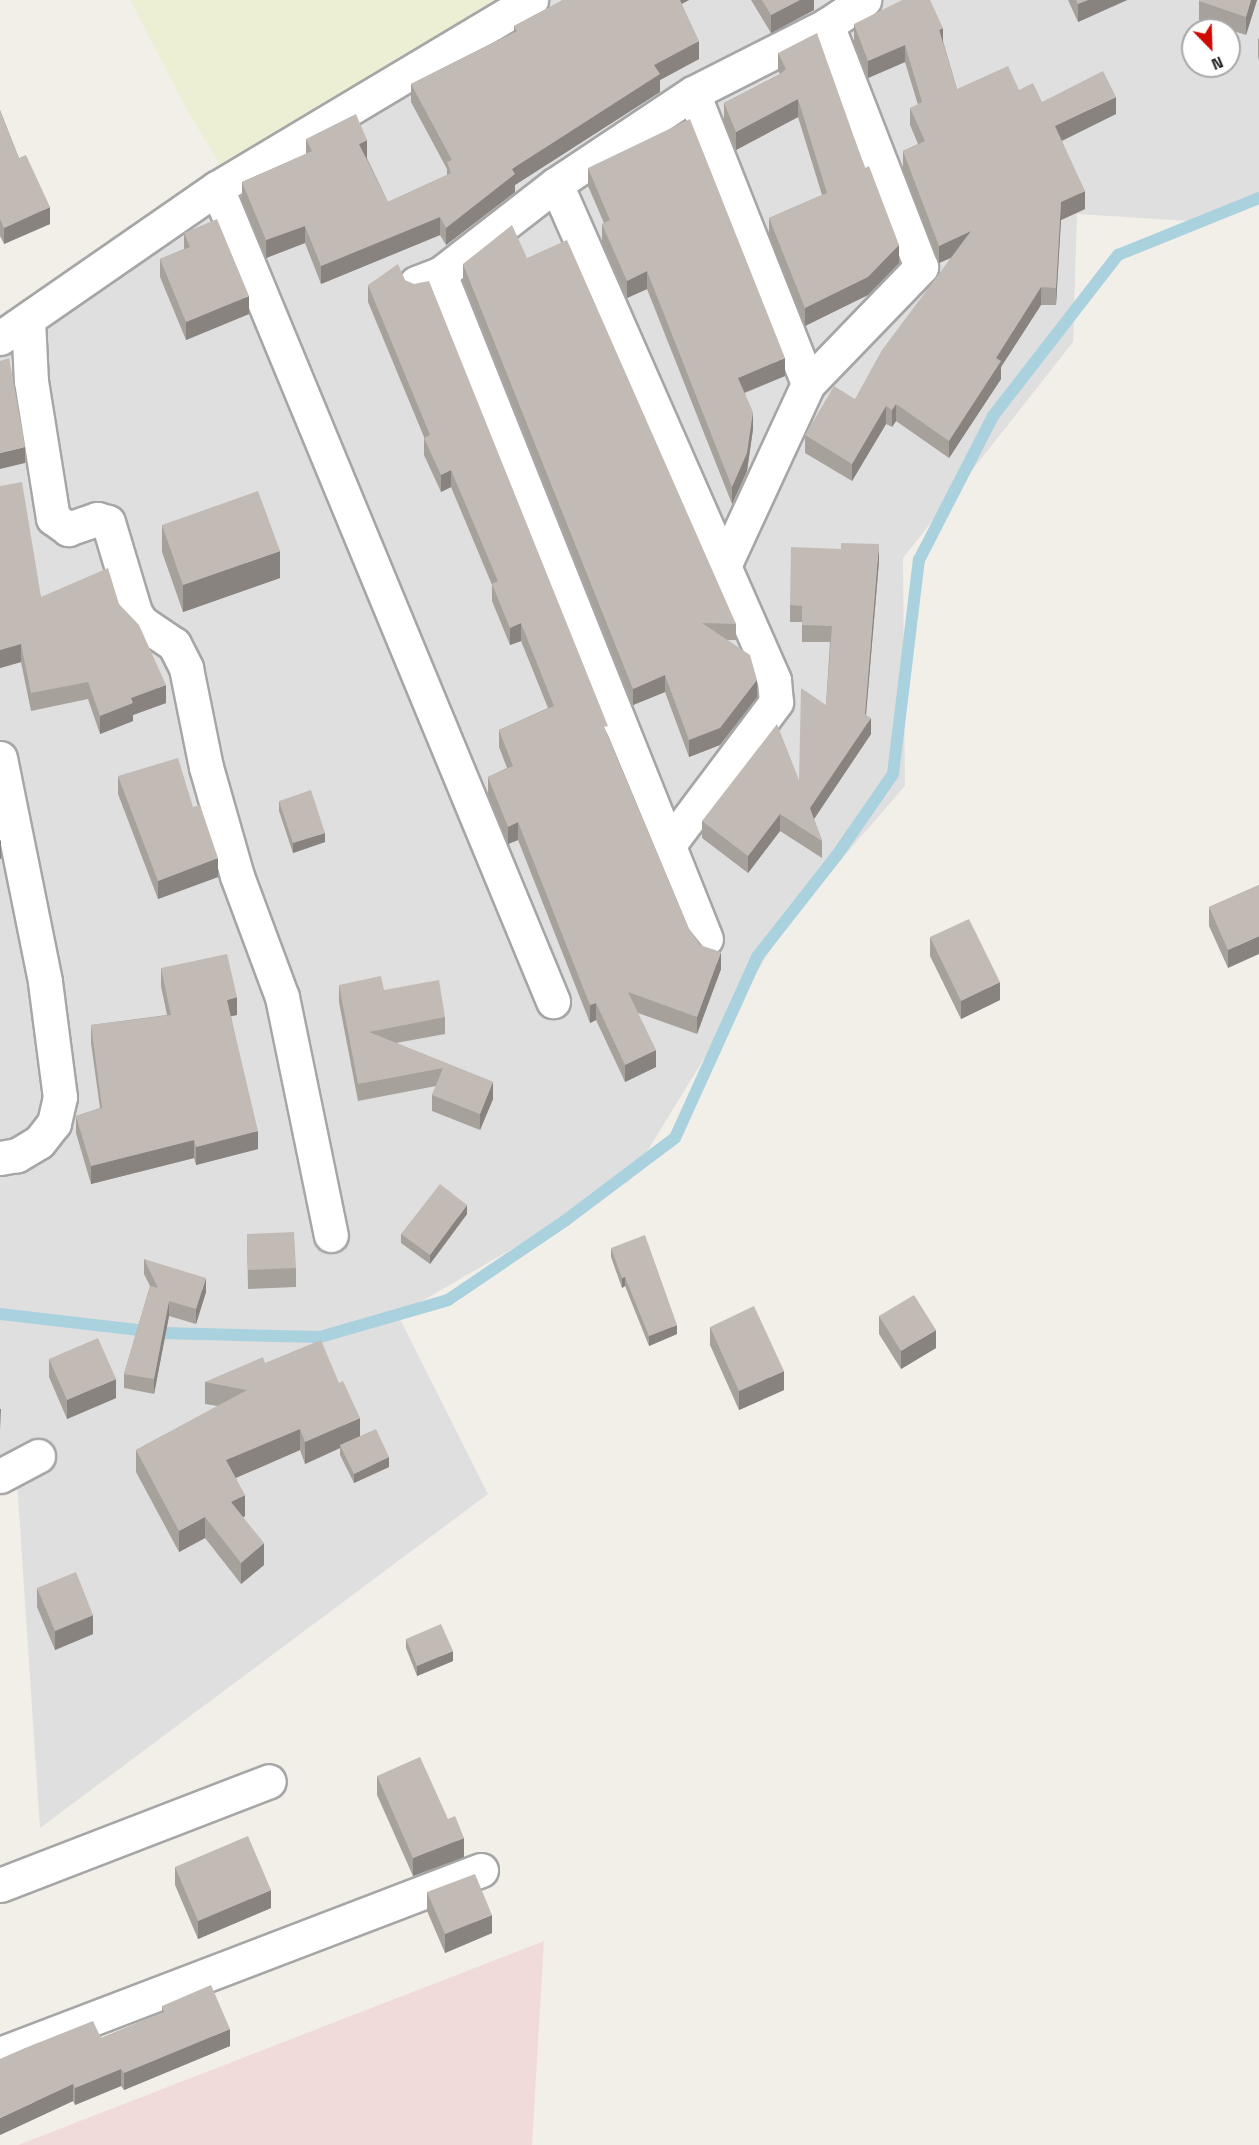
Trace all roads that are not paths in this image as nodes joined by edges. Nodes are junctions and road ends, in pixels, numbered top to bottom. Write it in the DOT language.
graph roads {
  1 [pos="531,0"];
  2 [pos="864,0"];
  3 [pos="826,25"];
  4 [pos="693,93"];
  5 [pos="556,184"];
  6 [pos="217,188"];
  7 [pos="28,320"];
  8 [pos="0,338"];
  9 [pos="808,384"];
  10 [pos="723,568"];
  11 [pos="0,758"];
  12 [pos="668,846"];
  13 [pos="706,939"];
  14 [pos="553,1001"];
  15 [pos="0,1158"];
  16 [pos="331,1235"];
  17 [pos="38,1456"];
  18 [pos="0,1476"];
  19 [pos="269,1781"];
  20 [pos="481,1870"];
  21 [pos="0,1885"];
  22 [pos="0,2054"];
  1 -- 6 [label="street"];
  2 -- 3 [label="street"];
  3 -- 4 [label="street"];
  3 -- 9 [label="street"];
  4 -- 5 [label="street"];
  4 -- 9 [label="street"];
  5 -- 10 [label="street"];
  5 -- 12 [label="street"];
  6 -- 7 [label="street"];
  6 -- 14 [label="street"];
  7 -- 8 [label="street"];
  7 -- 16 [label="street"];
  9 -- 10 [label="street"];
  10 -- 12 [label="street"];
  11 -- 15 [label="street"];
  12 -- 13 [label="street"];
  17 -- 18 [label="street"];
  19 -- 21 [label="street"];
  20 -- 22 [label="street"];
}
